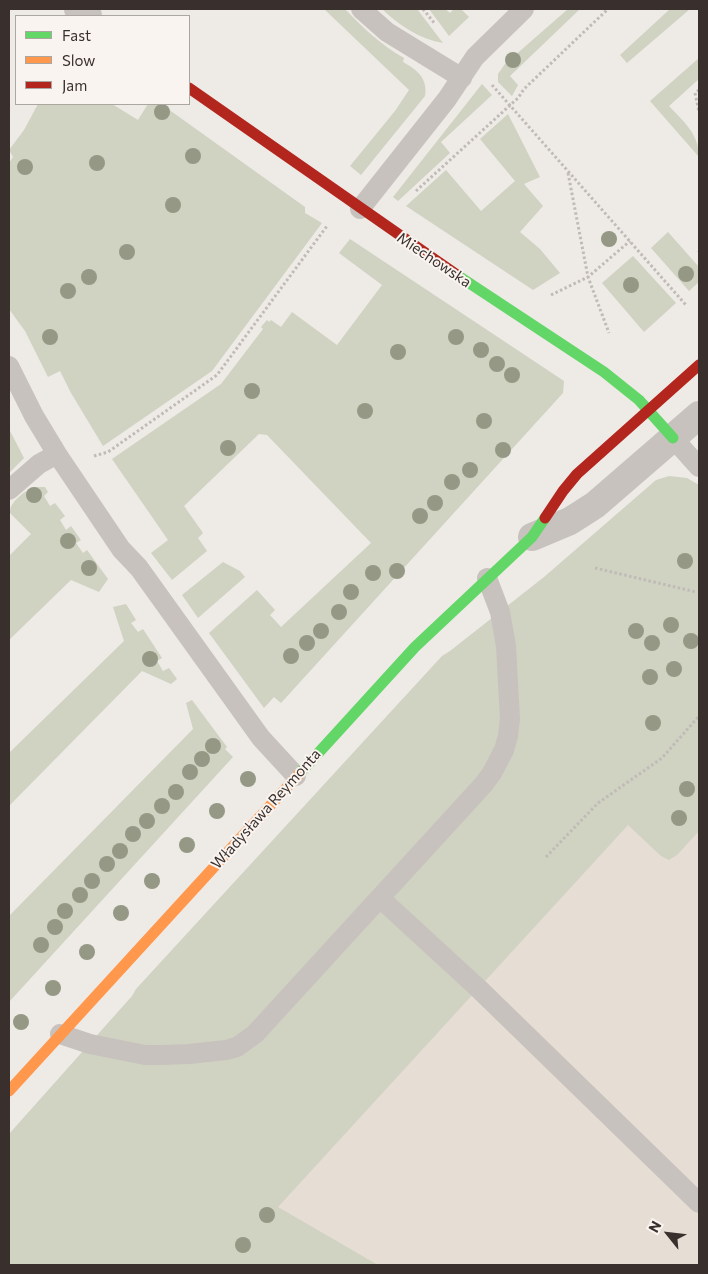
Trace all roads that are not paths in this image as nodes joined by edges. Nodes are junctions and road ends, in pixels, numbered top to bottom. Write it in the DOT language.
graph roads {
  1 [pos="361,9"];
  2 [pos="524,9"];
  3 [pos="462,78"];
  4 [pos="190,89"];
  5 [pos="360,209"];
  6 [pos="9,366"];
  7 [pos="699,366"];
  8 [pos="649,410"];
  9 [pos="699,415"];
  10 [pos="673,438"];
  11 [pos="60,459"];
  12 [pos="699,467"];
  13 [pos="9,490"];
  14 [pos="532,537"];
  15 [pos="487,578"];
  16 [pos="296,776"];
  17 [pos="380,898"];
  18 [pos="60,1034"];
  19 [pos="13,1079"];
  20 [pos="699,1203"];
  1 -- 3 [label="lane"];
  2 -- 3 [label="lane"];
  3 -- 5 [label="lane"];
  4 -- 5 [label="street, Miechowska"];
  5 -- 8 [label="street, Miechowska"];
  6 -- 11 [label="lane"];
  7 -- 8 [label="street, Władysława Reymonta"];
  8 -- 10 [label="street, Miechowska"];
  8 -- 14 [label="street, Władysława Reymonta"];
  9 -- 10 [label="street, Władysława Reymonta"];
  10 -- 12 [label="lane"];
  10 -- 14 [label="street, Władysława Reymonta"];
  11 -- 13 [label="lane"];
  11 -- 16 [label="lane"];
  14 -- 15 [label="street, Władysława Reymonta"];
  15 -- 16 [label="street, Władysława Reymonta"];
  15 -- 17 [label="lane"];
  16 -- 18 [label="street, Władysława Reymonta"];
  17 -- 18 [label="lane"];
  17 -- 20 [label="lane"];
  18 -- 19 [label="street, Władysława Reymonta"];
}
